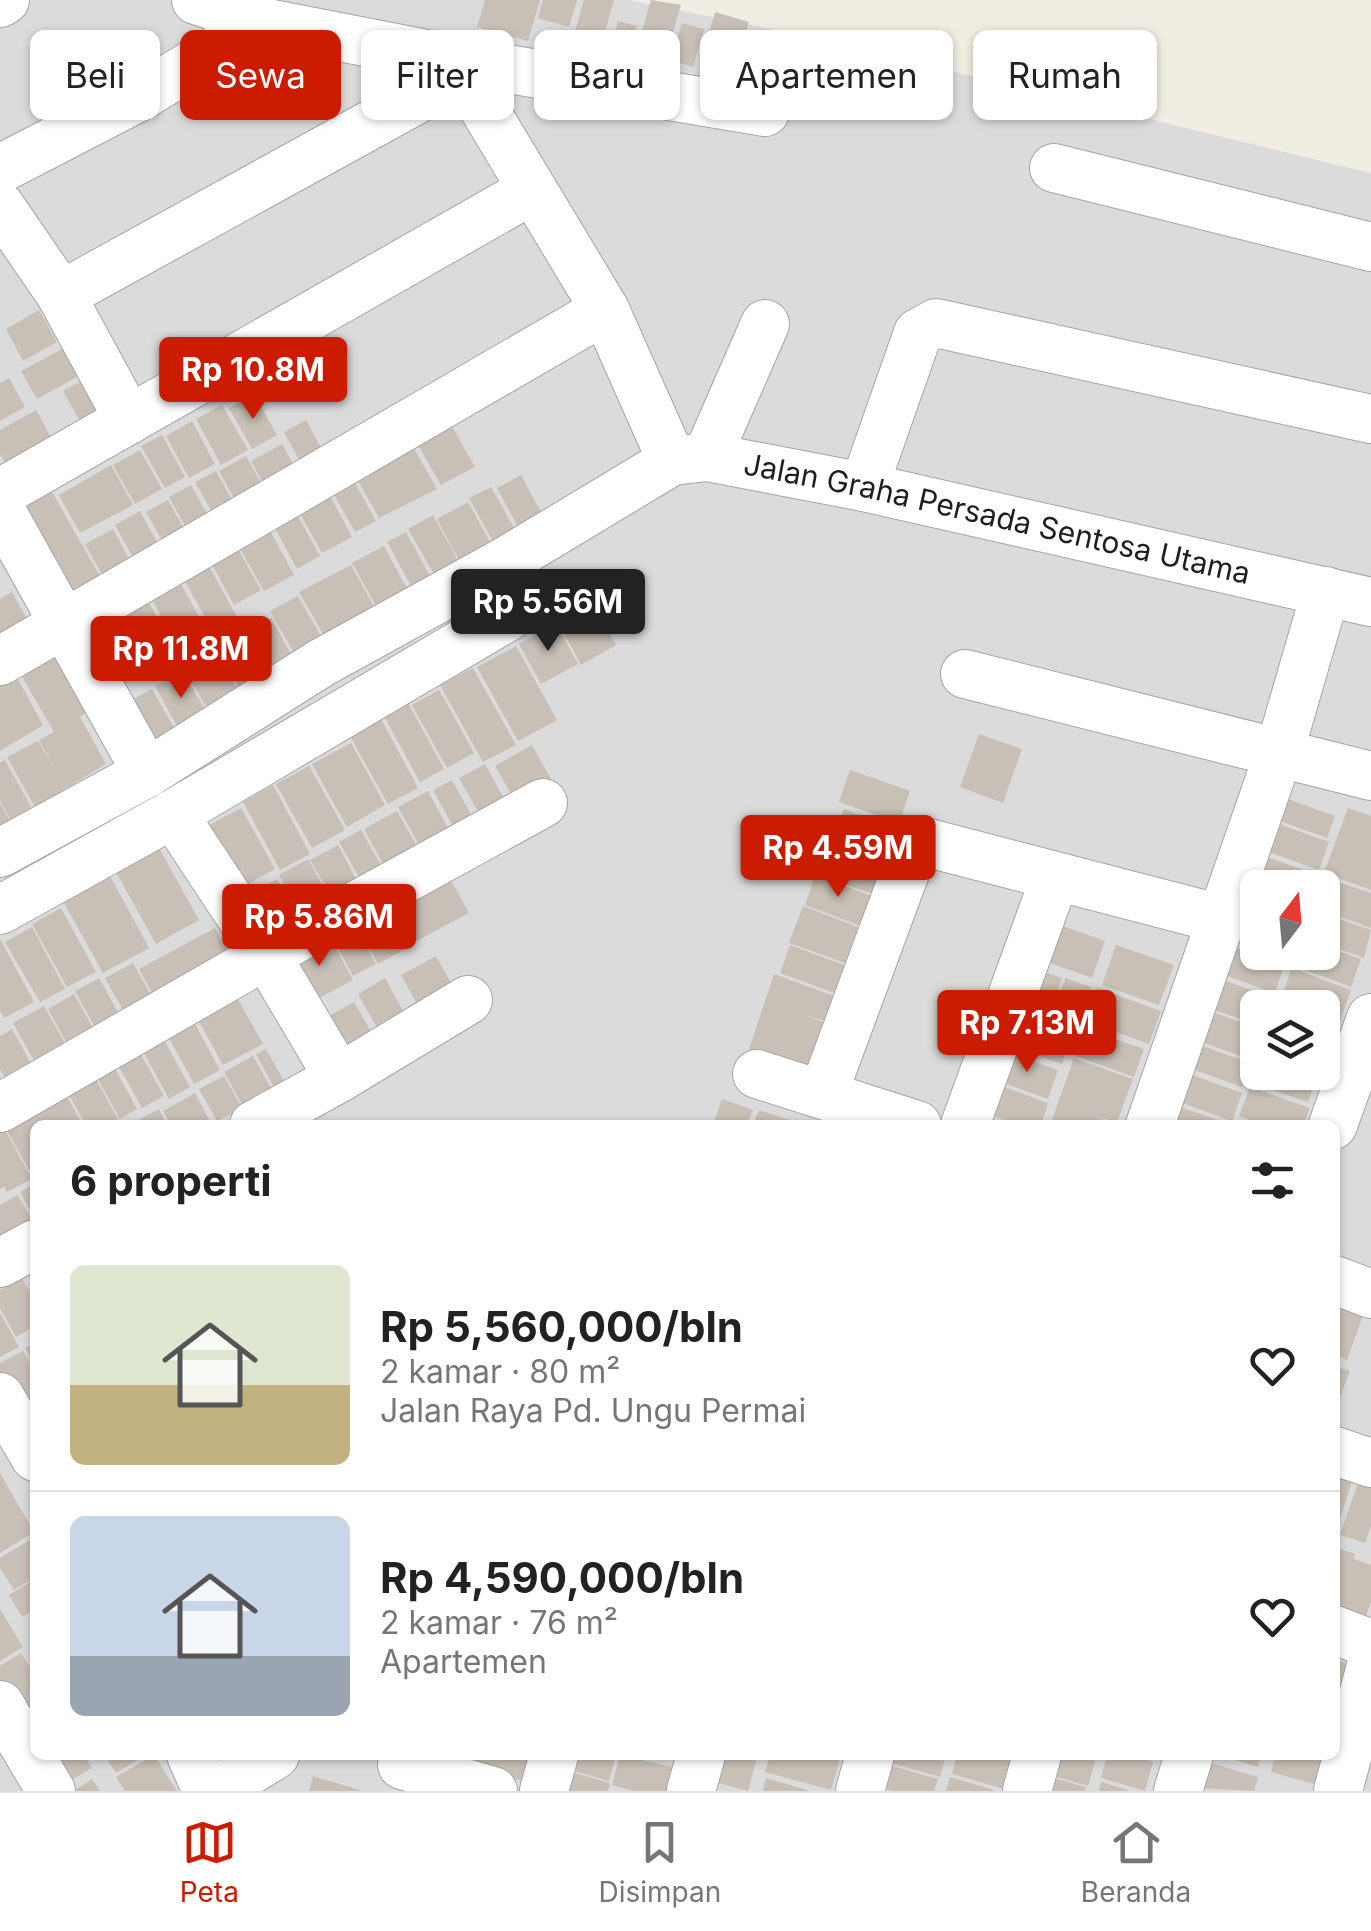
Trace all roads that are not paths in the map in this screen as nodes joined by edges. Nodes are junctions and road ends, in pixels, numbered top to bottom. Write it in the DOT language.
graph roads {
  1 [pos="196,0"];
  2 [pos="262,22"];
  3 [pos="361,44"];
  4 [pos="514,75"];
  5 [pos="700,103"];
  6 [pos="378,120"];
  7 [pos="496,120"];
  8 [pos="1054,168"];
  9 [pos="0,169"];
  10 [pos="532,190"];
  11 [pos="0,206"];
  12 [pos="1371,247"];
  13 [pos="61,296"];
  14 [pos="604,310"];
  15 [pos="766,324"];
  16 [pos="1371,419"];
  17 [pos="129,420"];
  18 [pos="689,459"];
  19 [pos="864,486"];
  20 [pos="0,493"];
  21 [pos="0,509"];
  22 [pos="506,561"];
  23 [pos="1349,597"];
  24 [pos="66,626"];
  25 [pos="0,662"];
  26 [pos="964,674"];
  27 [pos="1279,753"];
  28 [pos="147,773"];
  29 [pos="1371,776"];
  30 [pos="543,803"];
  31 [pos="173,814"];
  32 [pos="0,852"];
  33 [pos="1056,878"];
  34 [pos="0,910"];
  35 [pos="1221,918"];
  36 [pos="266,954"];
  37 [pos="468,1000"];
  38 [pos="1371,1018"];
  39 [pos="757,1074"];
  40 [pos="339,1078"];
  41 [pos="823,1094"];
  42 [pos="0,1108"];
  43 [pos="263,1120"];
  44 [pos="902,1120"];
  45 [pos="967,1120"];
  46 [pos="1152,1120"];
  47 [pos="1336,1120"];
  48 [pos="30,1247"];
  49 [pos="0,1263"];
  50 [pos="1340,1282"];
  51 [pos="1371,1294"];
  52 [pos="1340,1453"];
  53 [pos="1371,1463"];
  54 [pos="1340,1632"];
  55 [pos="1371,1644"];
  56 [pos="1371,1666"];
  57 [pos="7,1732"];
  58 [pos="193,1760"];
  59 [pos="267,1760"];
  60 [pos="553,1760"];
  61 [pos="700,1760"];
  62 [pos="869,1760"];
  63 [pos="1036,1760"];
  64 [pos="1187,1760"];
  65 [pos="400,1770"];
  66 [pos="51,1791"];
  67 [pos="207,1791"];
  68 [pos="216,1791"];
  69 [pos="494,1791"];
  70 [pos="544,1791"];
  71 [pos="691,1791"];
  72 [pos="860,1791"];
  73 [pos="1027,1791"];
  74 [pos="1178,1791"];
  75 [pos="1338,1791"];
  1 -- 2 [label="street"];
  2 -- 3 [label="street"];
  2 -- 9 [label="street"];
  4 -- 5 [label="street"];
  6 -- 13 [label="street"];
  7 -- 10 [label="street"];
  8 -- 12 [label="street"];
  10 -- 14 [label="street"];
  10 -- 17 [label="street"];
  11 -- 13 [label="street"];
  13 -- 17 [label="street"];
  14 -- 18 [label="street"];
  14 -- 24 [label="street"];
  15 -- 18 [label="street"];
  16 -- 19 [label="street"];
  17 -- 20 [label="street"];
  18 -- 19 [label="street, Jalan Graha Persada Sentosa Utama"];
  18 -- 22 [label="street"];
  19 -- 23 [label="street, Jalan Graha Persada Sentosa Utama"];
  21 -- 24 [label="street"];
  22 -- 28 [label="street"];
  22 -- 31 [label="street"];
  23 -- 27 [label="street"];
  24 -- 25 [label="street"];
  24 -- 28 [label="street"];
  26 -- 27 [label="street"];
  27 -- 29 [label="street"];
  27 -- 35 [label="street"];
  28 -- 32 [label="street"];
  30 -- 36 [label="street"];
  31 -- 34 [label="street"];
  31 -- 36 [label="street"];
  33 -- 35 [label="street"];
  33 -- 41 [label="street"];
  33 -- 45 [label="street"];
  35 -- 46 [label="street"];
  36 -- 40 [label="street"];
  36 -- 42 [label="street"];
  37 -- 40 [label="street"];
  38 -- 47 [label="street"];
  39 -- 41 [label="street"];
  40 -- 43 [label="street"];
  41 -- 44 [label="street"];
  48 -- 49 [label="street"];
  50 -- 51 [label="street"];
  52 -- 53 [label="street"];
  54 -- 55 [label="street"];
  56 -- 75 [label="street"];
  57 -- 66 [label="street"];
  58 -- 67 [label="street"];
  59 -- 68 [label="street"];
  60 -- 70 [label="street"];
  61 -- 71 [label="street"];
  62 -- 72 [label="street"];
  63 -- 73 [label="street"];
  64 -- 74 [label="street"];
  65 -- 69 [label="street"];
}
